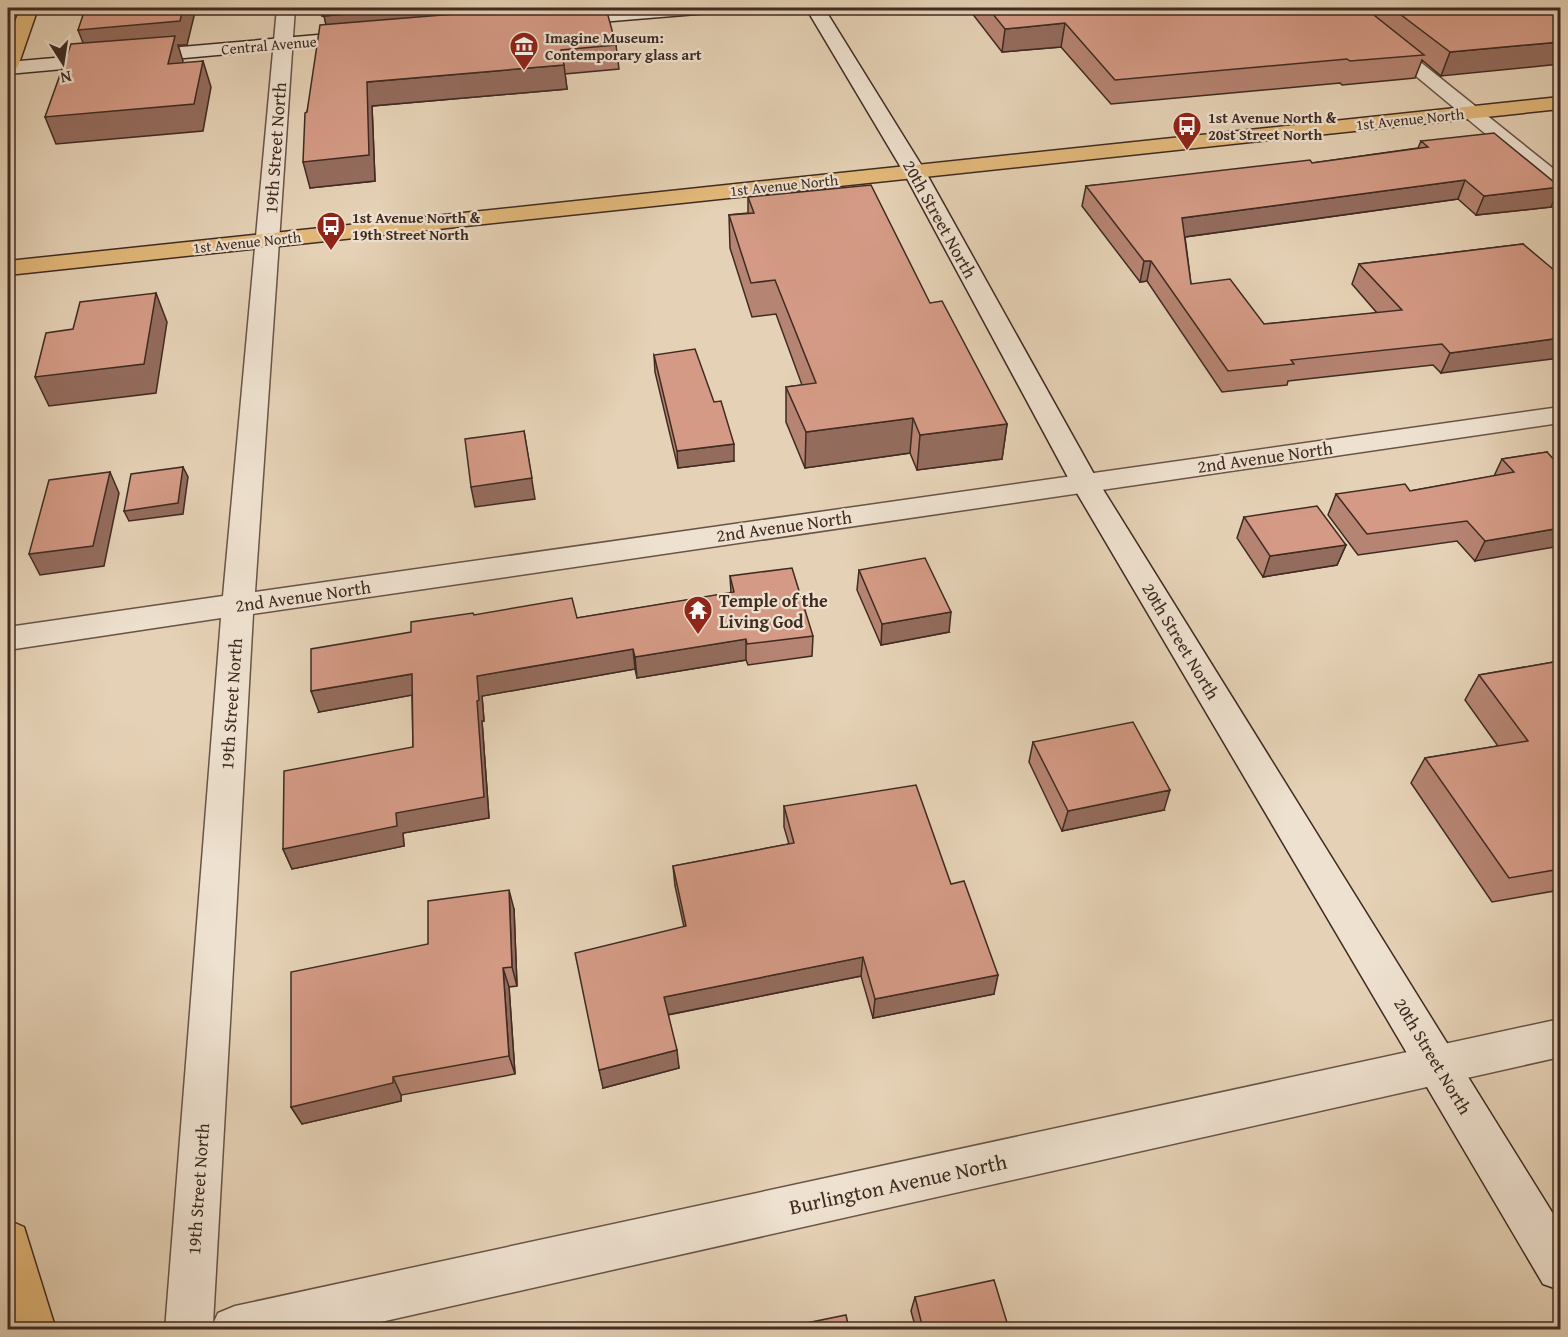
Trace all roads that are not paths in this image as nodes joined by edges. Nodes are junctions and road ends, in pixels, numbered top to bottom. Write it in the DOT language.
graph roads {
  1 [pos="29,8"];
  2 [pos="286,8"];
  3 [pos="709,8"];
  4 [pos="815,8"];
  5 [pos="1343,8"];
  6 [pos="548,21"];
  7 [pos="384,35"];
  8 [pos="283,44"];
  9 [pos="8,67"];
  10 [pos="1560,103"];
  11 [pos="1472,112"];
  12 [pos="914,171"];
  13 [pos="1560,184"];
  14 [pos="268,240"];
  15 [pos="8,268"];
  16 [pos="1560,415"];
  17 [pos="1085,483"];
  18 [pos="237,605"];
  19 [pos="8,638"];
  20 [pos="1560,1038"];
  21 [pos="1438,1065"];
  22 [pos="8,1243"];
  23 [pos="1560,1267"];
  24 [pos="32,1329"];
  25 [pos="189,1329"];
  26 [pos="235,1329"];
  1 -- 9 [label="main road"];
  2 -- 8 [label="street, 19th Street North"];
  3 -- 6 [label="street"];
  4 -- 12 [label="street, 20th Street North"];
  5 -- 11 [label="street"];
  7 -- 8 [label="street, Central Avenue"];
  8 -- 9 [label="street, Central Avenue"];
  8 -- 14 [label="street, 19th Street North"];
  10 -- 11 [label="main road, 1st Avenue North"];
  11 -- 12 [label="main road, 1st Avenue North"];
  11 -- 13 [label="street"];
  12 -- 14 [label="main road, 1st Avenue North"];
  12 -- 17 [label="street, 20th Street North"];
  14 -- 15 [label="main road, 1st Avenue North"];
  14 -- 18 [label="street, 19th Street North"];
  16 -- 17 [label="street, 2nd Avenue North"];
  17 -- 18 [label="street, 2nd Avenue North"];
  17 -- 21 [label="street, 20th Street North"];
  18 -- 19 [label="street, 2nd Avenue North"];
  18 -- 25 [label="street, 19th Street North"];
  20 -- 21 [label="street, Burlington Avenue North"];
  21 -- 23 [label="street, 20th Street North"];
  21 -- 26 [label="street, Burlington Avenue North"];
  22 -- 24 [label="main road"];
}
